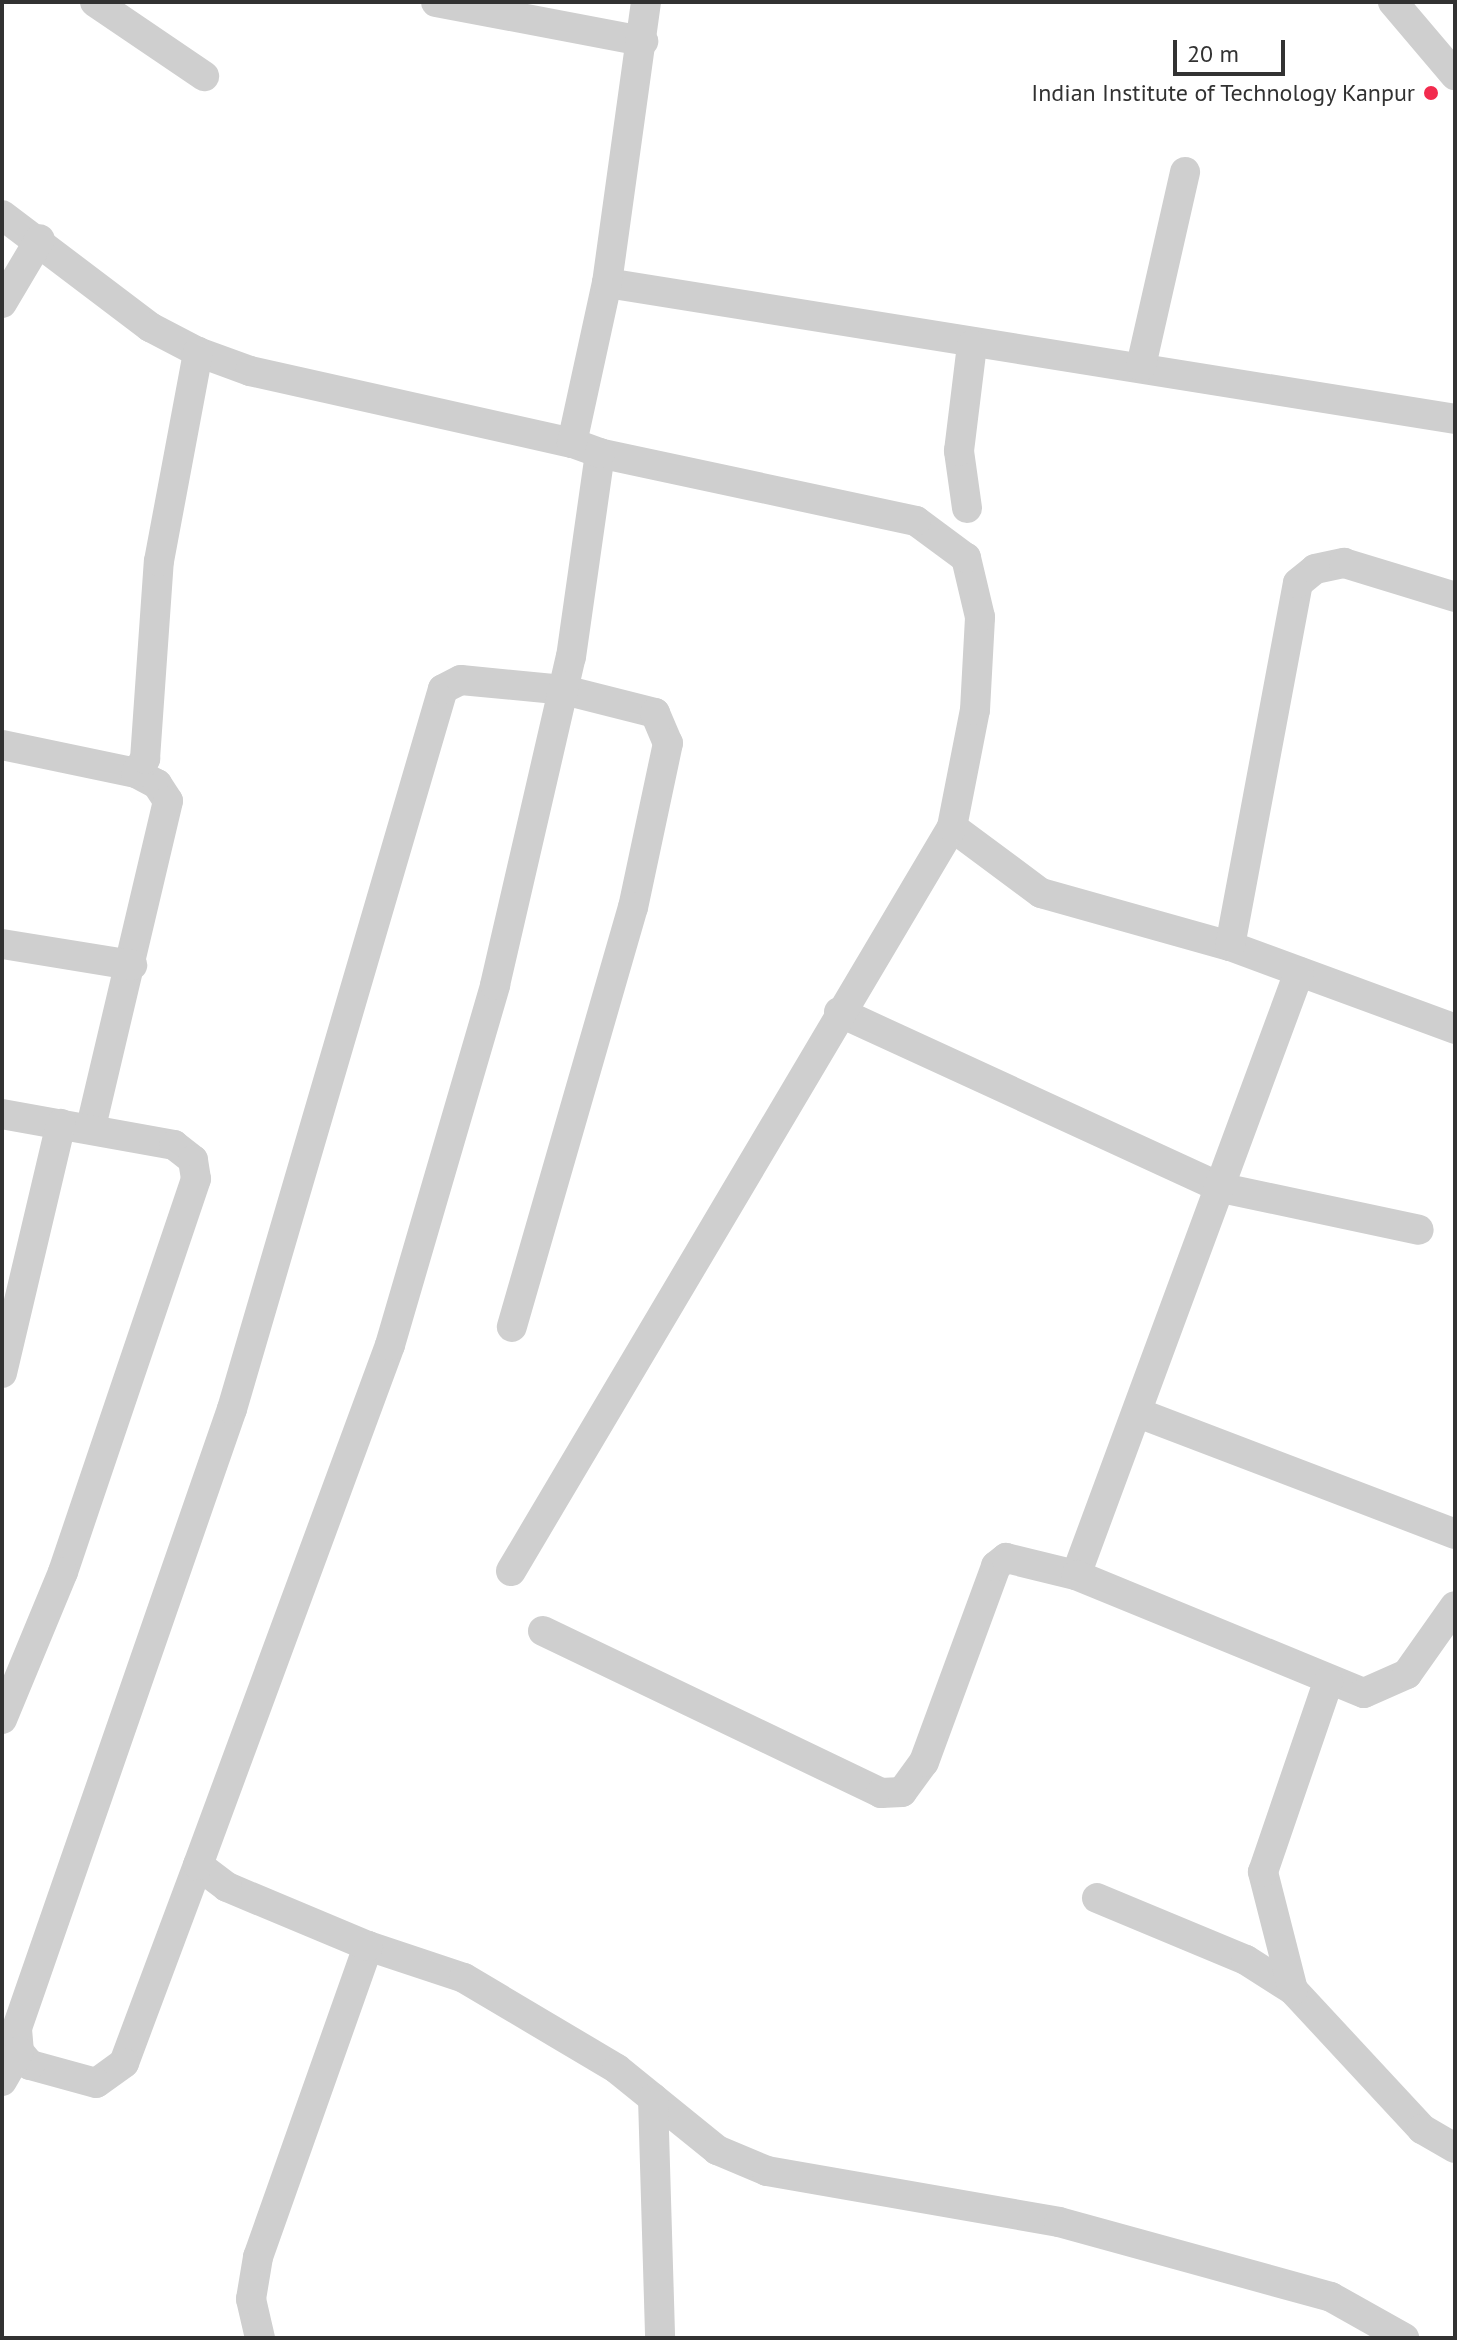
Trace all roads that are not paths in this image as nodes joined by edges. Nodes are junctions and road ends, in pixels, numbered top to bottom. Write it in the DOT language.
graph roads {
  1 [pos="95,2"];
  2 [pos="436,2"];
  3 [pos="646,2"];
  4 [pos="1393,2"];
  5 [pos="643,41"];
  6 [pos="1455,75"];
  7 [pos="204,76"];
  8 [pos="1185,172"];
  9 [pos="2,215"];
  10 [pos="40,239"];
  11 [pos="607,283"];
  12 [pos="2,303"];
  13 [pos="972,345"];
  14 [pos="198,352"];
  15 [pos="1141,366"];
  16 [pos="1455,419"];
  17 [pos="586,448"];
  18 [pos="967,508"];
  19 [pos="1455,597"];
  20 [pos="564,690"];
  21 [pos="2,745"];
  22 [pos="136,773"];
  23 [pos="952,827"];
  24 [pos="2,944"];
  25 [pos="1230,946"];
  26 [pos="132,965"];
  27 [pos="1299,972"];
  28 [pos="839,1012"];
  29 [pos="1455,1029"];
  30 [pos="2,1114"];
  31 [pos="76,1126"];
  32 [pos="1222,1188"];
  33 [pos="1419,1230"];
  34 [pos="11,1300"];
  35 [pos="512,1327"];
  36 [pos="2,1373"];
  37 [pos="1141,1414"];
  38 [pos="1455,1534"];
  39 [pos="511,1571"];
  40 [pos="1076,1575"];
  41 [pos="1455,1606"];
  42 [pos="543,1631"];
  43 [pos="12,1667"];
  44 [pos="1328,1682"];
  45 [pos="2,1719"];
  46 [pos="198,1865"];
  47 [pos="1097,1898"];
  48 [pos="368,1946"];
  49 [pos="1293,1990"];
  50 [pos="19,2052"];
  51 [pos="2,2081"];
  52 [pos="653,2098"];
  53 [pos="1455,2148"];
  54 [pos="260,2338"];
  55 [pos="660,2338"];
  56 [pos="1404,2338"];
  1 -- 7 [label="street"];
  2 -- 5 [label="street"];
  3 -- 5 [label="street"];
  4 -- 6 [label="street"];
  5 -- 11 [label="street"];
  8 -- 15 [label="street"];
  9 -- 10 [label="street"];
  10 -- 12 [label="street"];
  10 -- 14 [label="street"];
  11 -- 13 [label="street"];
  11 -- 17 [label="street"];
  13 -- 15 [label="street"];
  13 -- 18 [label="street"];
  14 -- 17 [label="street"];
  14 -- 22 [label="street"];
  15 -- 16 [label="street"];
  17 -- 20 [label="street"];
  17 -- 23 [label="street"];
  19 -- 25 [label="street"];
  20 -- 35 [label="street"];
  20 -- 46 [label="street"];
  20 -- 50 [label="street"];
  21 -- 22 [label="street"];
  22 -- 26 [label="street"];
  23 -- 25 [label="street"];
  23 -- 28 [label="street"];
  24 -- 26 [label="street"];
  25 -- 27 [label="street"];
  26 -- 31 [label="street"];
  27 -- 29 [label="street"];
  27 -- 32 [label="street"];
  28 -- 32 [label="street"];
  28 -- 39 [label="street"];
  30 -- 31 [label="street"];
  31 -- 34 [label="street"];
  31 -- 43 [label="street"];
  32 -- 33 [label="street"];
  32 -- 37 [label="street"];
  34 -- 36 [label="street"];
  37 -- 38 [label="street"];
  37 -- 40 [label="street"];
  40 -- 42 [label="street"];
  40 -- 44 [label="street"];
  41 -- 44 [label="street"];
  43 -- 45 [label="street"];
  44 -- 49 [label="street"];
  46 -- 48 [label="street"];
  46 -- 50 [label="street"];
  47 -- 49 [label="street"];
  48 -- 52 [label="street"];
  48 -- 54 [label="street"];
  49 -- 53 [label="street"];
  50 -- 51 [label="street"];
  52 -- 55 [label="street"];
  52 -- 56 [label="street"];
}
